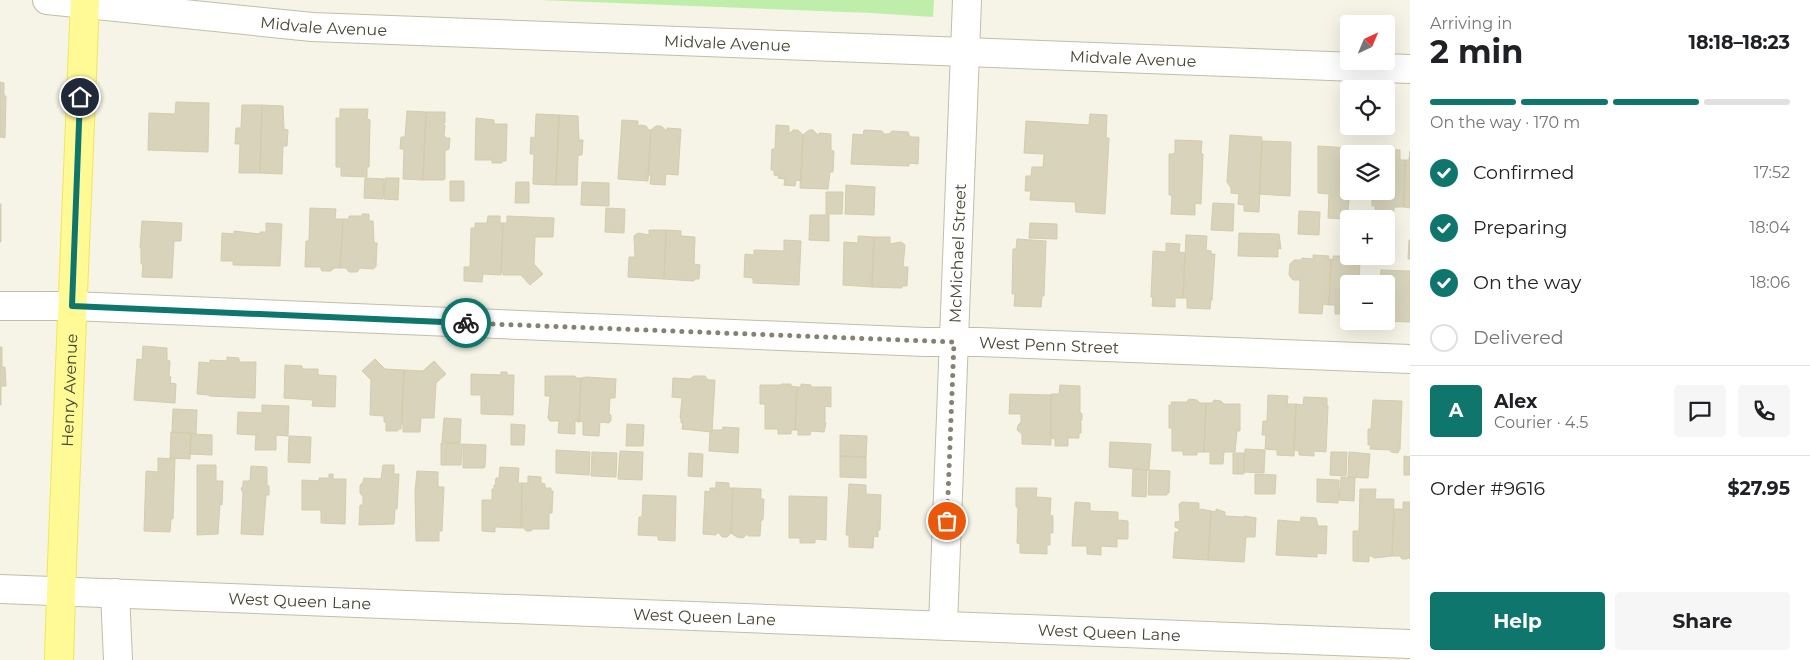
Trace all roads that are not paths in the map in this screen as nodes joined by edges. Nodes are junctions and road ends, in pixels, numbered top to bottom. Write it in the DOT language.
graph roads {
  1 [pos="47,0"];
  2 [pos="967,0"];
  3 [pos="84,2"];
  4 [pos="965,52"];
  5 [pos="1410,69"];
  6 [pos="0,306"];
  7 [pos="72,306"];
  8 [pos="954,342"];
  9 [pos="1410,359"];
  10 [pos="0,589"];
  11 [pos="61,591"];
  12 [pos="115,593"];
  13 [pos="943,625"];
  14 [pos="1410,644"];
  15 [pos="60,660"];
  16 [pos="118,660"];
  1 -- 3 [label="street, Midvale Avenue"];
  2 -- 4 [label="street, McMichael Street"];
  3 -- 4 [label="street, Midvale Avenue"];
  3 -- 7 [label="main road, Henry Avenue"];
  4 -- 5 [label="street, Midvale Avenue"];
  4 -- 8 [label="street, McMichael Street"];
  6 -- 7 [label="street, West Penn Street"];
  7 -- 8 [label="street, West Penn Street"];
  7 -- 11 [label="main road, Henry Avenue"];
  8 -- 9 [label="street, West Penn Street"];
  8 -- 13 [label="street, McMichael Street"];
  10 -- 11 [label="street, West Queen Lane"];
  11 -- 12 [label="street, West Queen Lane"];
  11 -- 15 [label="main road, Henry Avenue"];
  12 -- 13 [label="street, West Queen Lane"];
  12 -- 16 [label="street"];
  13 -- 14 [label="street, West Queen Lane"];
}
